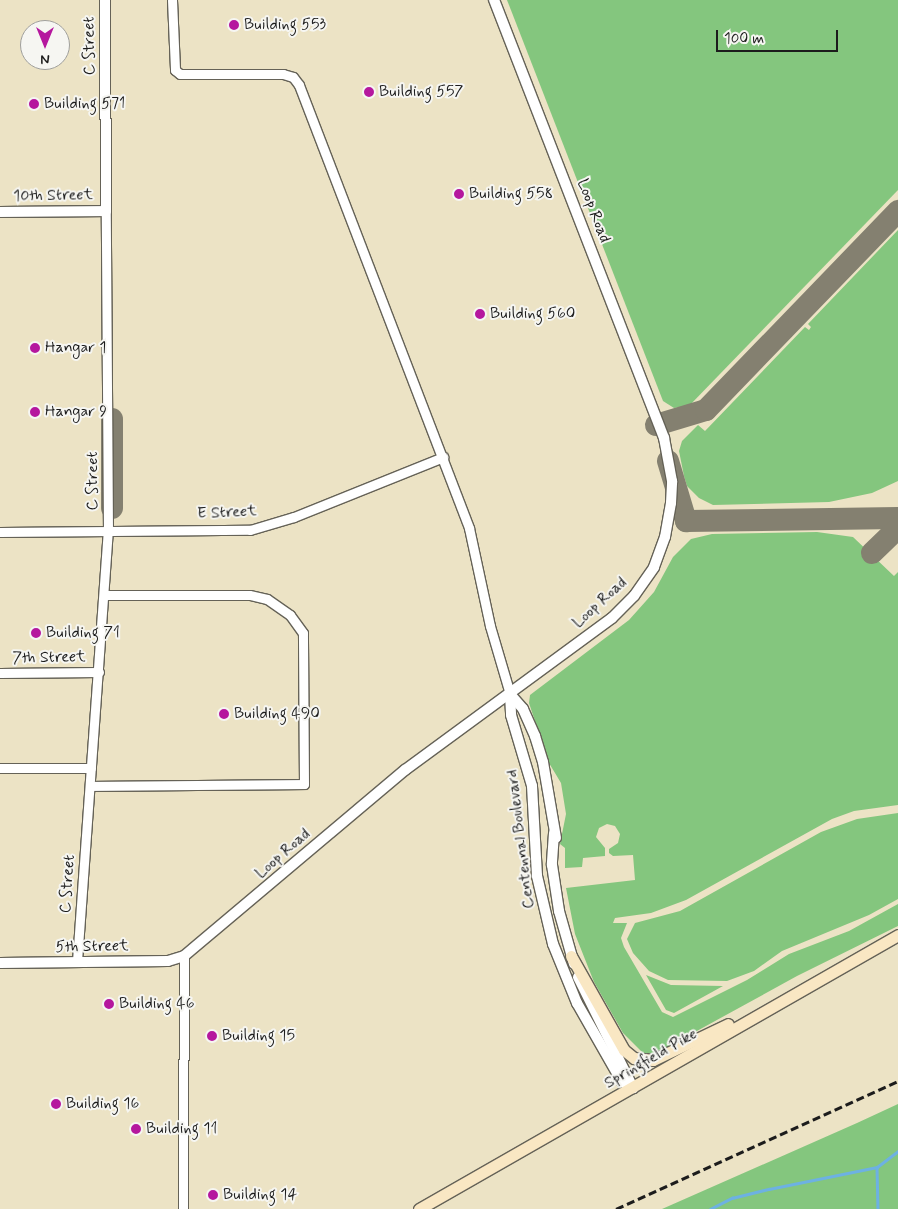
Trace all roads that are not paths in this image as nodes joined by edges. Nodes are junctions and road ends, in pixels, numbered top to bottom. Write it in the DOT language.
graph roads {
  1 [pos="105,0"];
  2 [pos="172,0"];
  3 [pos="494,0"];
  4 [pos="106,211"];
  5 [pos="0,212"];
  6 [pos="443,457"];
  7 [pos="108,530"];
  8 [pos="0,532"];
  9 [pos="104,595"];
  10 [pos="99,672"];
  11 [pos="0,674"];
  12 [pos="510,694"];
  13 [pos="0,768"];
  14 [pos="92,768"];
  15 [pos="90,786"];
  16 [pos="898,935"];
  17 [pos="184,956"];
  18 [pos="571,956"];
  19 [pos="77,961"];
  20 [pos="0,964"];
  21 [pos="782,1000"];
  22 [pos="633,1088"];
  23 [pos="183,1209"];
  24 [pos="419,1209"];
  1 -- 4 [label="street, C Street"];
  2 -- 6 [label="street"];
  3 -- 12 [label="street, Loop Road"];
  4 -- 5 [label="street, 10th Street"];
  4 -- 7 [label="street, C Street"];
  6 -- 7 [label="street, E Street"];
  6 -- 12 [label="street"];
  7 -- 8 [label="street, E Street"];
  7 -- 9 [label="street, C Street"];
  9 -- 10 [label="street, C Street"];
  9 -- 15 [label="street"];
  10 -- 11 [label="street, 7th Street"];
  10 -- 14 [label="street, C Street"];
  12 -- 17 [label="street, Loop Road"];
  12 -- 18 [label="street, Centennal Boulevard"];
  12 -- 22 [label="street, Centennal Boulevard"];
  13 -- 14 [label="street"];
  14 -- 15 [label="street, C Street"];
  15 -- 19 [label="street, C Street"];
  16 -- 21 [label="main road, Springfield Pike"];
  17 -- 19 [label="street, 5th Street"];
  17 -- 23 [label="street"];
  18 -- 21 [label="main road"];
  18 -- 22 [label="street, Centennal Boulevard"];
  19 -- 20 [label="street, 5th Street"];
  21 -- 22 [label="main road, Springfield Pike"];
  22 -- 24 [label="main road, Springfield Pike"];
}
